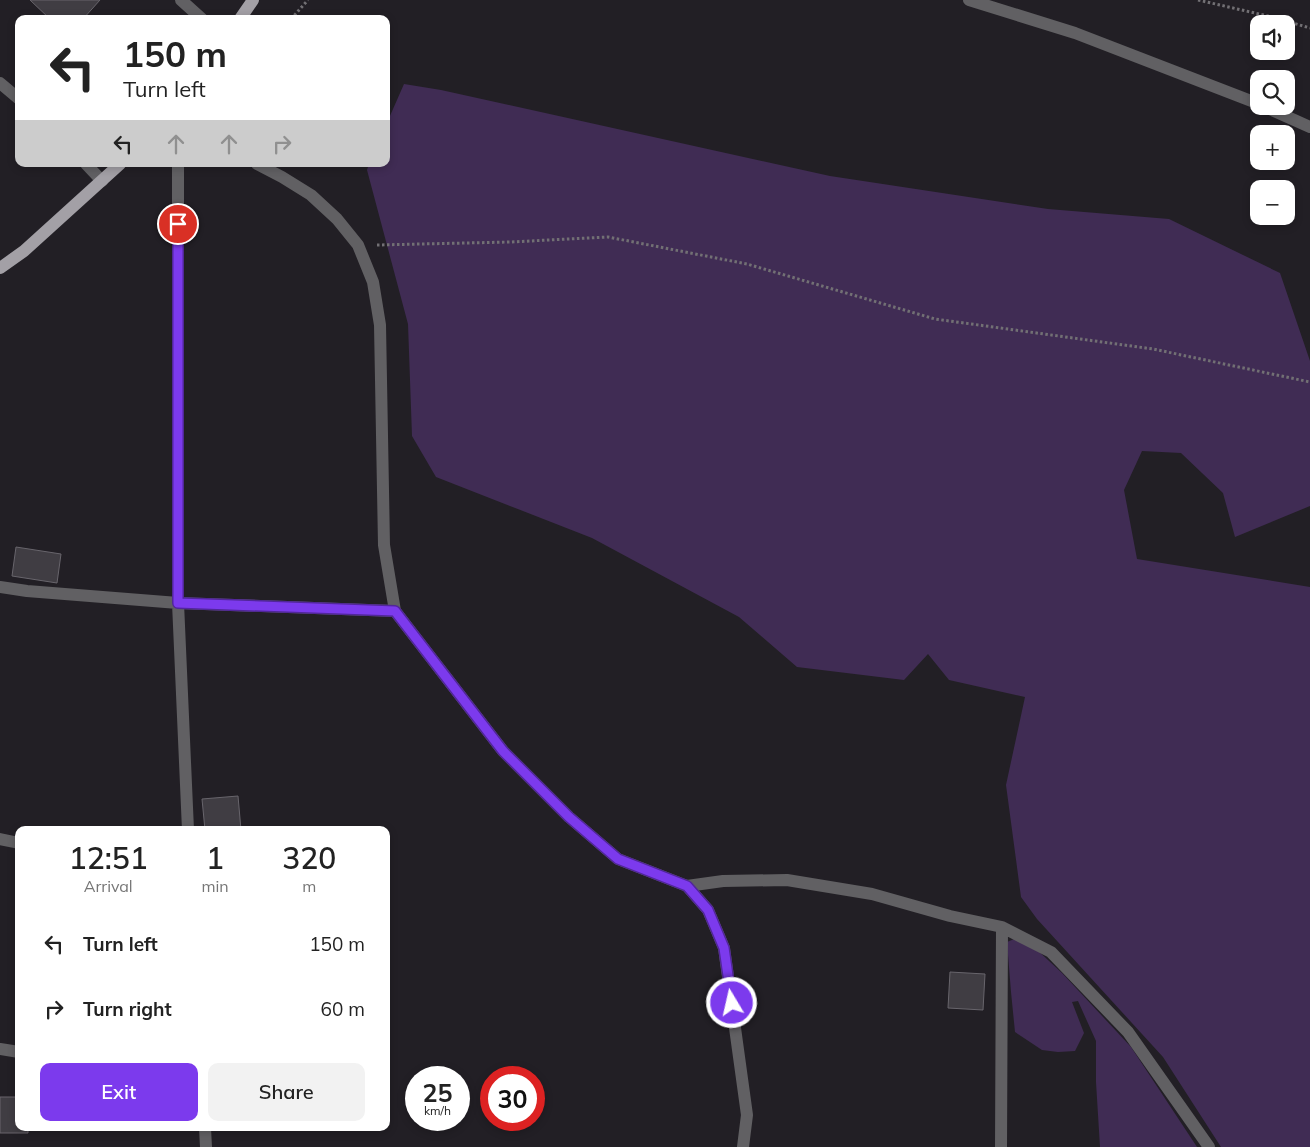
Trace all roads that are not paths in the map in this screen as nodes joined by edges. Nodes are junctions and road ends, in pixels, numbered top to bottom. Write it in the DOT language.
graph roads {
  1 [pos="181,0"];
  2 [pos="253,0"];
  3 [pos="969,0"];
  4 [pos="198,15"];
  5 [pos="243,15"];
  6 [pos="0,83"];
  7 [pos="15,96"];
  8 [pos="1250,101"];
  9 [pos="1283,115"];
  10 [pos="1310,127"];
  11 [pos="89,167"];
  12 [pos="117,167"];
  13 [pos="178,167"];
  14 [pos="263,167"];
  15 [pos="102,181"];
  16 [pos="0,268"];
  17 [pos="0,587"];
  18 [pos="178,603"];
  19 [pos="395,611"];
  20 [pos="188,826"];
  21 [pos="0,839"];
  22 [pos="15,841"];
  23 [pos="687,886"];
  24 [pos="1002,927"];
  25 [pos="0,1049"];
  26 [pos="15,1051"];
  27 [pos="205,1131"];
  28 [pos="206,1147"];
  29 [pos="743,1147"];
  30 [pos="1001,1147"];
  31 [pos="1209,1147"];
  1 -- 4 [label="street"];
  2 -- 5 [label="main road"];
  3 -- 8 [label="street"];
  6 -- 7 [label="street"];
  9 -- 10 [label="street"];
  11 -- 15 [label="street"];
  12 -- 15 [label="main road"];
  13 -- 18 [label="street"];
  14 -- 19 [label="street"];
  15 -- 16 [label="main road"];
  17 -- 18 [label="street"];
  18 -- 19 [label="street"];
  18 -- 20 [label="street"];
  19 -- 23 [label="street"];
  21 -- 22 [label="street"];
  23 -- 24 [label="street"];
  23 -- 29 [label="street"];
  24 -- 30 [label="street"];
  24 -- 31 [label="street"];
  25 -- 26 [label="street"];
  27 -- 28 [label="street"];
}
